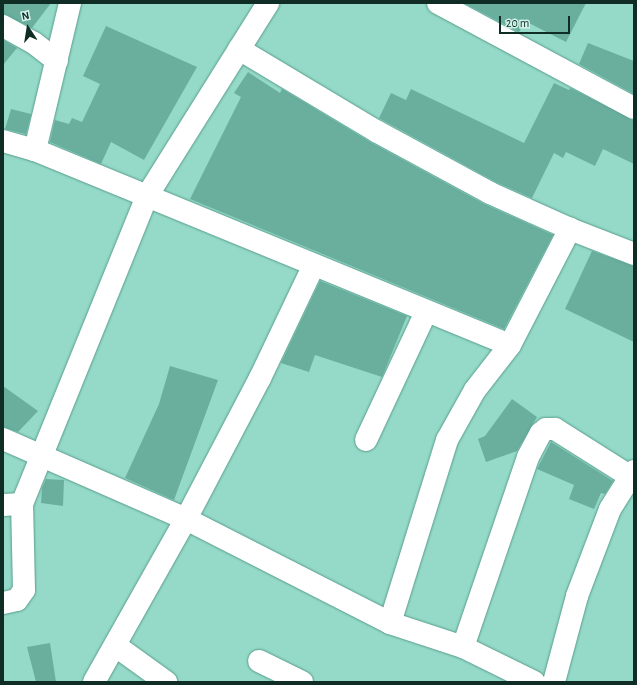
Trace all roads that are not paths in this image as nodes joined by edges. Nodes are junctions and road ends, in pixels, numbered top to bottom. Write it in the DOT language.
graph roads {
  1 [pos="70,3"];
  2 [pos="268,3"];
  3 [pos="438,3"];
  4 [pos="3,26"];
  5 [pos="239,49"];
  6 [pos="57,61"];
  7 [pos="634,108"];
  8 [pos="4,144"];
  9 [pos="35,150"];
  10 [pos="147,196"];
  11 [pos="570,229"];
  12 [pos="634,254"];
  13 [pos="314,265"];
  14 [pos="426,312"];
  15 [pos="510,345"];
  16 [pos="3,439"];
  17 [pos="366,440"];
  18 [pos="39,456"];
  19 [pos="633,476"];
  20 [pos="12,505"];
  21 [pos="186,519"];
  22 [pos="3,603"];
  23 [pos="390,623"];
  24 [pos="116,646"];
  25 [pos="463,647"];
  26 [pos="259,661"];
  27 [pos="501,674"];
  28 [pos="94,682"];
  29 [pos="166,682"];
  30 [pos="302,682"];
  31 [pos="534,682"];
  32 [pos="554,682"];
  1 -- 6 [label="street"];
  2 -- 5 [label="street"];
  3 -- 7 [label="street"];
  4 -- 6 [label="street"];
  5 -- 10 [label="street"];
  5 -- 11 [label="street"];
  6 -- 9 [label="street"];
  8 -- 9 [label="street"];
  9 -- 10 [label="street"];
  10 -- 13 [label="street"];
  10 -- 18 [label="street"];
  11 -- 12 [label="street"];
  11 -- 15 [label="street"];
  13 -- 14 [label="street"];
  13 -- 21 [label="street"];
  14 -- 15 [label="street"];
  14 -- 17 [label="street"];
  15 -- 23 [label="street"];
  16 -- 18 [label="street"];
  18 -- 20 [label="street"];
  18 -- 21 [label="street"];
  19 -- 25 [label="street"];
  19 -- 32 [label="street"];
  20 -- 22 [label="street"];
  21 -- 23 [label="street"];
  21 -- 24 [label="street"];
  23 -- 25 [label="street"];
  24 -- 28 [label="street"];
  24 -- 29 [label="street"];
  25 -- 27 [label="street"];
  26 -- 30 [label="street"];
  27 -- 31 [label="street"];
}
